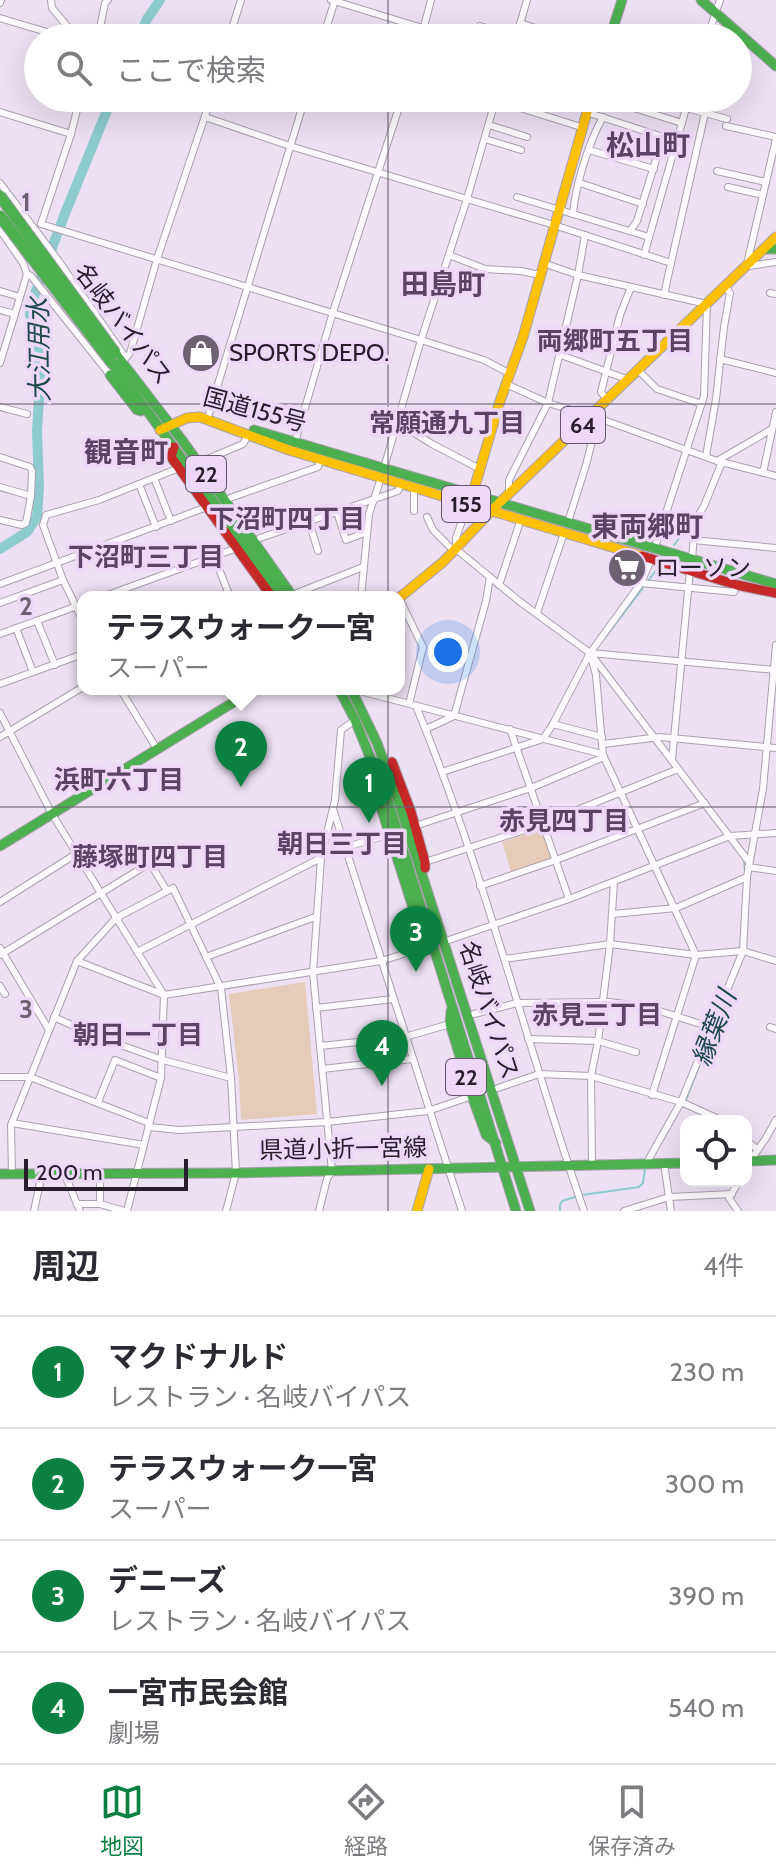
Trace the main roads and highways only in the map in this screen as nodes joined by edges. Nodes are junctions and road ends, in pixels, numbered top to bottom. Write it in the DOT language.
graph roads {
  1 [pos="622,0"];
  2 [pos="701,0"];
  3 [pos="614,24"];
  4 [pos="728,24"];
  5 [pos="752,45"];
  6 [pos="776,66"];
  7 [pos="586,112"];
  8 [pos="0,196"];
  9 [pos="0,216"];
  10 [pos="776,237"];
  11 [pos="770,249"];
  12 [pos="118,364"];
  13 [pos="167,425"];
  14 [pos="178,444"];
  15 [pos="382,473"];
  16 [pos="470,500"];
  17 [pos="495,507"];
  18 [pos="566,528"];
  19 [pos="691,565"];
  20 [pos="776,584"];
  21 [pos="268,591"];
  22 [pos="286,591"];
  23 [pos="289,591"];
  24 [pos="405,593"];
  25 [pos="776,593"];
  26 [pos="245,695"];
  27 [pos="342,695"];
  28 [pos="359,695"];
  29 [pos="360,695"];
  30 [pos="366,747"];
  31 [pos="399,803"];
  32 [pos="411,812"];
  33 [pos="0,846"];
  34 [pos="395,847"];
  35 [pos="407,858"];
  36 [pos="424,884"];
  37 [pos="427,927"];
  38 [pos="438,944"];
  39 [pos="449,960"];
  40 [pos="452,1004"];
  41 [pos="452,1028"];
  42 [pos="466,1046"];
  43 [pos="500,1115"];
  44 [pos="496,1143"];
  45 [pos="776,1160"];
  46 [pos="752,1162"];
  47 [pos="680,1163"];
  48 [pos="516,1166"];
  49 [pos="503,1167"];
  50 [pos="429,1169"];
  51 [pos="6,1174"];
  52 [pos="521,1182"];
  53 [pos="417,1211"];
  54 [pos="516,1211"];
  55 [pos="530,1211"];
  56 [pos="536,1211"];
  1 -- 3 [label="main road"];
  2 -- 4 [label="main road"];
  5 -- 6 [label="main road"];
  7 -- 16 [label="main road"];
  8 -- 12 [label="main road, 名岐バイパス / 22, bridge"];
  9 -- 12 [label="main road, 名岐バイパス / 22, bridge"];
  10 -- 11 [label="main road, 64"];
  11 -- 17 [label="main road, 64"];
  12 -- 13 [label="main road, 名岐バイパス / 22"];
  12 -- 13 [label="main road, 名岐バイパス / 22"];
  13 -- 14 [label="main road, 名岐バイパス / 22"];
  13 -- 15 [label="main road, 国道155号 / 155"];
  13 -- 15 [label="main road, 国道155号 / 155"];
  14 -- 21 [label="main road, 22"];
  14 -- 22 [label="main road, 名岐バイパス / 22"];
  14 -- 23 [label="main road, 22"];
  15 -- 16 [label="main road, 国道155号 / 155"];
  15 -- 16 [label="main road, 国道155号 / 155"];
  16 -- 17 [label="main road, 国道155号 / 155"];
  17 -- 18 [label="main road, 国道155号 / 155"];
  17 -- 18 [label="main road, 国道155号 / 155"];
  17 -- 24 [label="main road, 64"];
  18 -- 19 [label="main road, 国道155号 / 155"];
  19 -- 20 [label="main road, 国道155号 / 155"];
  19 -- 25 [label="main road, 国道155号 / 155"];
  26 -- 33 [label="main road"];
  27 -- 30 [label="main road, 名岐バイパス / 22"];
  28 -- 31 [label="main road, 名岐バイパス / 22"];
  29 -- 32 [label="main road, 22"];
  30 -- 34 [label="main road, 22"];
  30 -- 35 [label="main road, 名岐バイパス / 22"];
  31 -- 32 [label="main road"];
  31 -- 36 [label="main road, 名岐バイパス / 22"];
  32 -- 36 [label="main road, 22"];
  34 -- 35 [label="main road"];
  34 -- 37 [label="main road, 22"];
  35 -- 37 [label="main road, 名岐バイパス / 22"];
  36 -- 38 [label="main road, 名岐バイパス / 22"];
  37 -- 38 [label="main road, 名岐バイパス / 22"];
  38 -- 39 [label="main road, 名岐バイパス / 22"];
  38 -- 40 [label="main road, 名岐バイパス / 22"];
  39 -- 43 [label="main road, 名岐バイパス / 22"];
  39 -- 43 [label="main road, 22"];
  40 -- 41 [label="main road, 22"];
  40 -- 42 [label="main road, 名岐バイパス / 22"];
  41 -- 42 [label="main road"];
  41 -- 44 [label="main road, 22"];
  42 -- 44 [label="main road, 名岐バイパス / 22"];
  43 -- 48 [label="main road, 名岐バイパス / 22"];
  44 -- 49 [label="main road, 名岐バイパス / 22"];
  45 -- 46 [label="main road"];
  47 -- 48 [label="main road, 県道小折一宮線"];
  48 -- 49 [label="main road, 県道小折一宮線"];
  48 -- 52 [label="main road, 名岐バイパス / 22"];
  49 -- 50 [label="main road, 県道小折一宮線"];
  49 -- 54 [label="main road, 名岐バイパス / 22"];
  50 -- 51 [label="main road, 県道小折一宮線"];
  50 -- 53 [label="main road"];
  52 -- 55 [label="main road, 名岐バイパス / 22"];
  52 -- 56 [label="main road, 22"];
}
